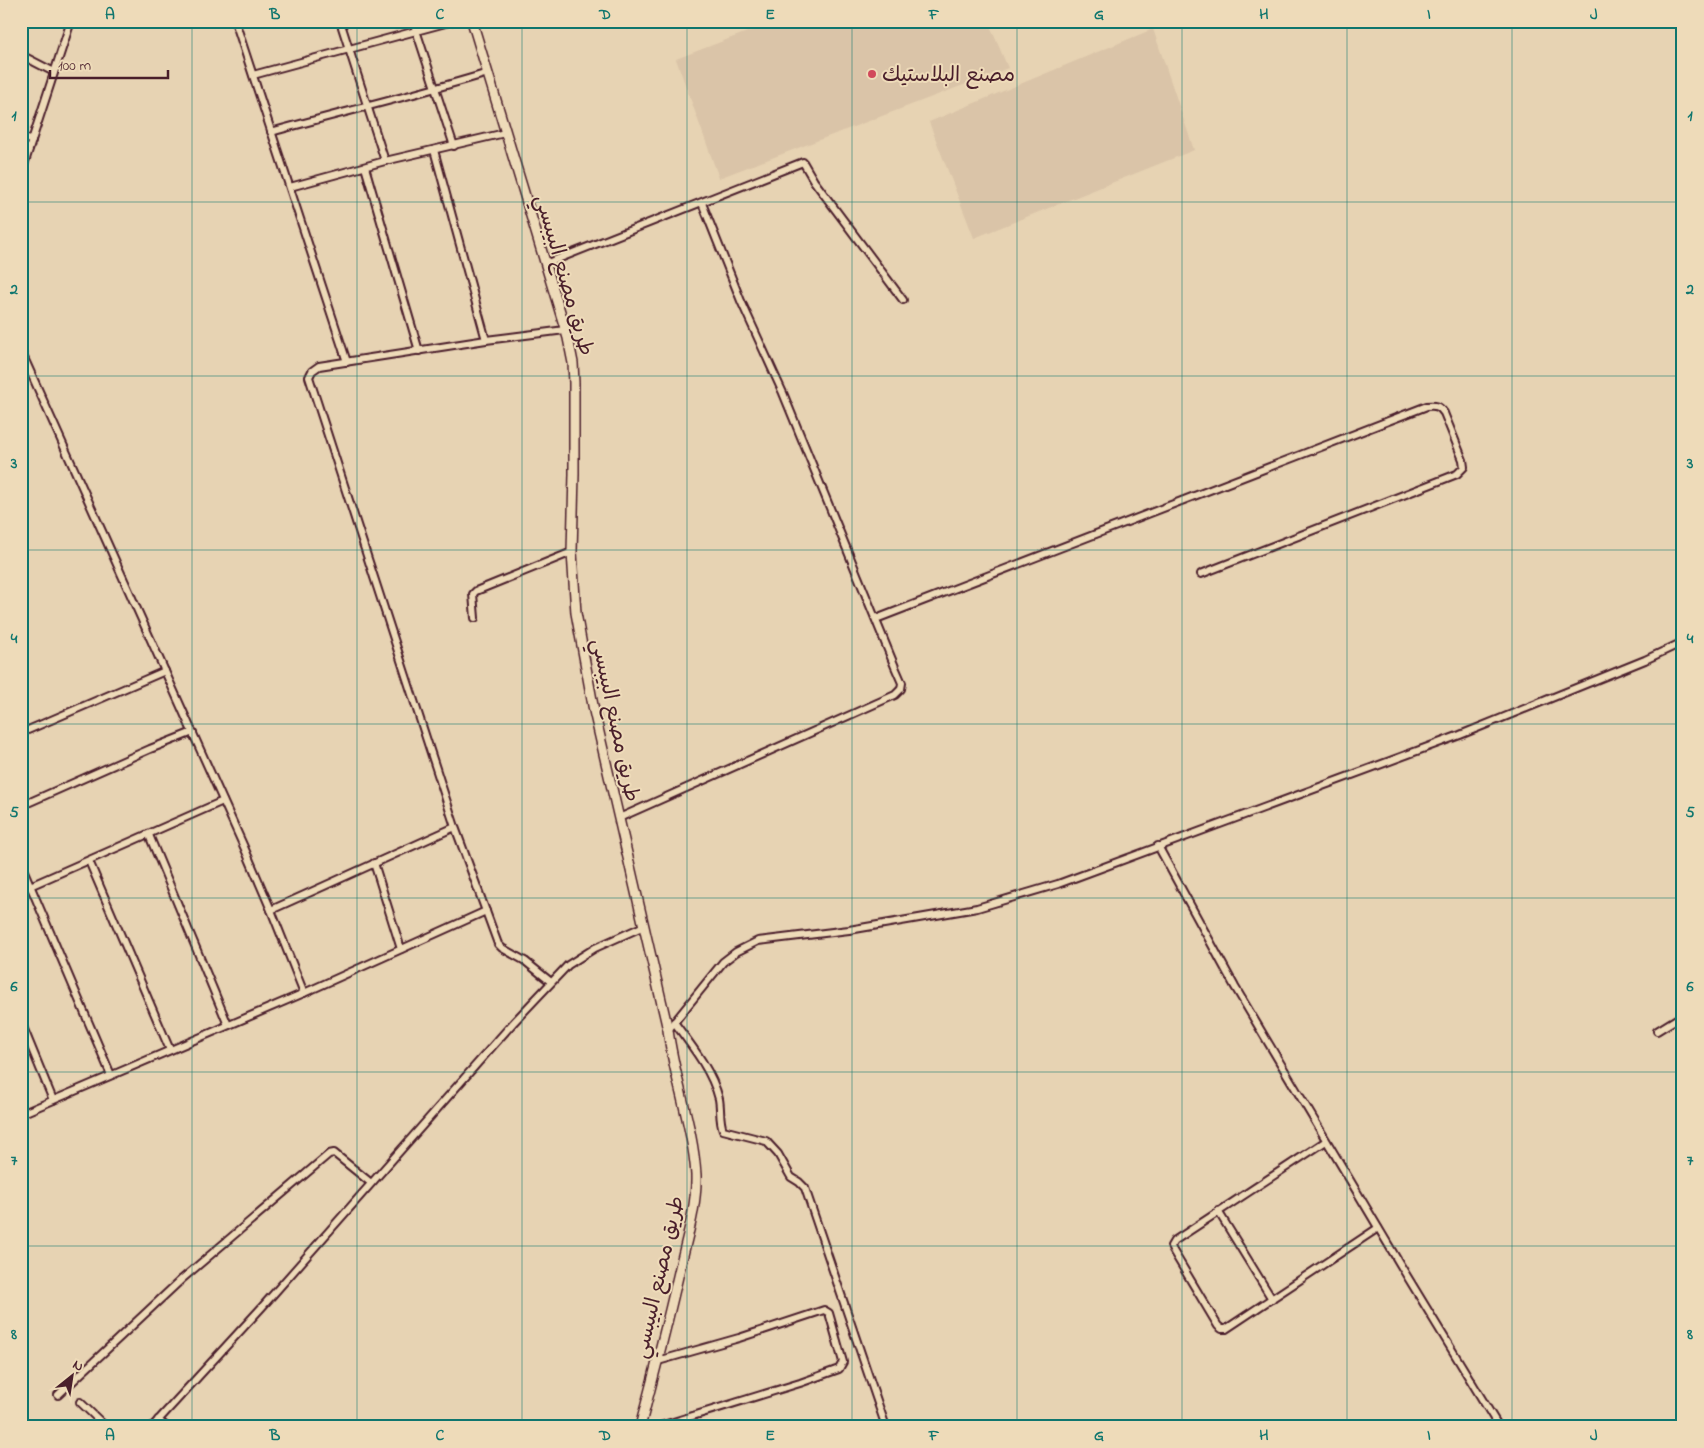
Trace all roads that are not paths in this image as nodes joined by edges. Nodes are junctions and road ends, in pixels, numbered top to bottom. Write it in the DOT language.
graph roads {
  1 [pos="71,21"];
  2 [pos="235,21"];
  3 [pos="340,21"];
  4 [pos="413,21"];
  5 [pos="453,21"];
  6 [pos="472,21"];
  7 [pos="417,32"];
  8 [pos="349,50"];
  9 [pos="21,56"];
  10 [pos="54,72"];
  11 [pos="488,73"];
  12 [pos="253,75"];
  13 [pos="435,89"];
  14 [pos="367,105"];
  15 [pos="271,132"];
  16 [pos="505,134"];
  17 [pos="21,136"];
  18 [pos="32,142"];
  19 [pos="454,146"];
  20 [pos="434,150"];
  21 [pos="385,161"];
  22 [pos="365,167"];
  23 [pos="21,174"];
  24 [pos="290,187"];
  25 [pos="702,203"];
  26 [pos="545,264"];
  27 [pos="903,300"];
  28 [pos="565,330"];
  29 [pos="486,340"];
  30 [pos="21,351"];
  31 [pos="418,351"];
  32 [pos="348,362"];
  33 [pos="572,552"];
  34 [pos="1201,574"];
  35 [pos="475,618"];
  36 [pos="876,619"];
  37 [pos="1683,642"];
  38 [pos="165,671"];
  39 [pos="192,732"];
  40 [pos="21,733"];
  41 [pos="223,801"];
  42 [pos="21,806"];
  43 [pos="620,818"];
  44 [pos="455,827"];
  45 [pos="150,835"];
  46 [pos="1158,846"];
  47 [pos="89,861"];
  48 [pos="374,863"];
  49 [pos="21,864"];
  50 [pos="30,886"];
  51 [pos="21,890"];
  52 [pos="272,910"];
  53 [pos="486,911"];
  54 [pos="644,926"];
  55 [pos="401,949"];
  56 [pos="551,982"];
  57 [pos="304,993"];
  58 [pos="1683,1015"];
  59 [pos="21,1022"];
  60 [pos="228,1025"];
  61 [pos="671,1026"];
  62 [pos="1658,1031"];
  63 [pos="170,1050"];
  64 [pos="111,1075"];
  65 [pos="53,1100"];
  66 [pos="21,1114"];
  67 [pos="1326,1140"];
  68 [pos="371,1183"];
  69 [pos="1218,1211"];
  70 [pos="1378,1228"];
  71 [pos="1272,1299"];
  72 [pos="658,1361"];
  73 [pos="58,1395"];
  74 [pos="80,1402"];
  75 [pos="158,1420"];
  76 [pos="106,1427"];
  77 [pos="152,1427"];
  78 [pos="167,1427"];
  79 [pos="640,1427"];
  80 [pos="658,1427"];
  81 [pos="886,1427"];
  82 [pos="1499,1427"];
  1 -- 10 [label="street"];
  2 -- 12 [label="street"];
  3 -- 8 [label="street"];
  4 -- 7 [label="street"];
  5 -- 7 [label="street"];
  6 -- 11 [label="main road, طريق مصنع البيبسي"];
  7 -- 8 [label="street"];
  7 -- 13 [label="street"];
  8 -- 12 [label="street"];
  8 -- 14 [label="street"];
  9 -- 10 [label="street"];
  10 -- 18 [label="street"];
  11 -- 13 [label="street"];
  11 -- 16 [label="main road, طريق مصنع البيبسي"];
  12 -- 15 [label="street"];
  13 -- 14 [label="street"];
  13 -- 19 [label="street"];
  14 -- 15 [label="street"];
  14 -- 21 [label="street"];
  15 -- 24 [label="street"];
  16 -- 19 [label="street"];
  16 -- 26 [label="main road, طريق مصنع البيبسي"];
  17 -- 18 [label="street"];
  18 -- 23 [label="street"];
  19 -- 20 [label="street"];
  20 -- 21 [label="street"];
  20 -- 29 [label="street"];
  21 -- 22 [label="street"];
  22 -- 24 [label="street"];
  22 -- 31 [label="street"];
  24 -- 32 [label="street"];
  25 -- 26 [label="street"];
  25 -- 27 [label="street"];
  25 -- 36 [label="street"];
  26 -- 28 [label="main road, طريق مصنع البيبسي"];
  28 -- 29 [label="street"];
  28 -- 33 [label="main road, طريق مصنع البيبسي"];
  29 -- 31 [label="street"];
  30 -- 38 [label="street"];
  31 -- 32 [label="street"];
  32 -- 44 [label="street"];
  33 -- 35 [label="street"];
  33 -- 43 [label="main road, طريق مصنع البيبسي"];
  34 -- 36 [label="street"];
  36 -- 43 [label="street"];
  37 -- 46 [label="street"];
  38 -- 39 [label="street"];
  38 -- 40 [label="street"];
  39 -- 41 [label="street"];
  39 -- 42 [label="street"];
  41 -- 45 [label="street"];
  41 -- 52 [label="street"];
  43 -- 54 [label="main road, طريق مصنع البيبسي"];
  44 -- 48 [label="street"];
  44 -- 53 [label="street"];
  45 -- 47 [label="street"];
  45 -- 60 [label="street"];
  46 -- 61 [label="street"];
  46 -- 67 [label="street"];
  47 -- 50 [label="street"];
  47 -- 63 [label="street"];
  48 -- 52 [label="street"];
  48 -- 55 [label="street"];
  49 -- 50 [label="street"];
  50 -- 51 [label="street"];
  50 -- 64 [label="street"];
  52 -- 57 [label="street"];
  53 -- 55 [label="street"];
  53 -- 56 [label="street"];
  54 -- 56 [label="street"];
  54 -- 61 [label="main road, طريق مصنع البيبسي"];
  55 -- 57 [label="street"];
  56 -- 68 [label="street"];
  57 -- 60 [label="street"];
  58 -- 62 [label="street"];
  59 -- 65 [label="street"];
  60 -- 63 [label="street"];
  61 -- 72 [label="main road, طريق مصنع البيبسي"];
  61 -- 81 [label="street"];
  63 -- 64 [label="street"];
  64 -- 65 [label="street"];
  65 -- 66 [label="street"];
  67 -- 69 [label="street"];
  67 -- 70 [label="street"];
  68 -- 73 [label="street"];
  68 -- 75 [label="street"];
  69 -- 71 [label="street"];
  69 -- 71 [label="street"];
  70 -- 71 [label="street"];
  70 -- 82 [label="street"];
  72 -- 79 [label="main road, طريق مصنع البيبسي"];
  72 -- 80 [label="street"];
  74 -- 76 [label="street"];
  75 -- 77 [label="street"];
  75 -- 78 [label="street"];
}
